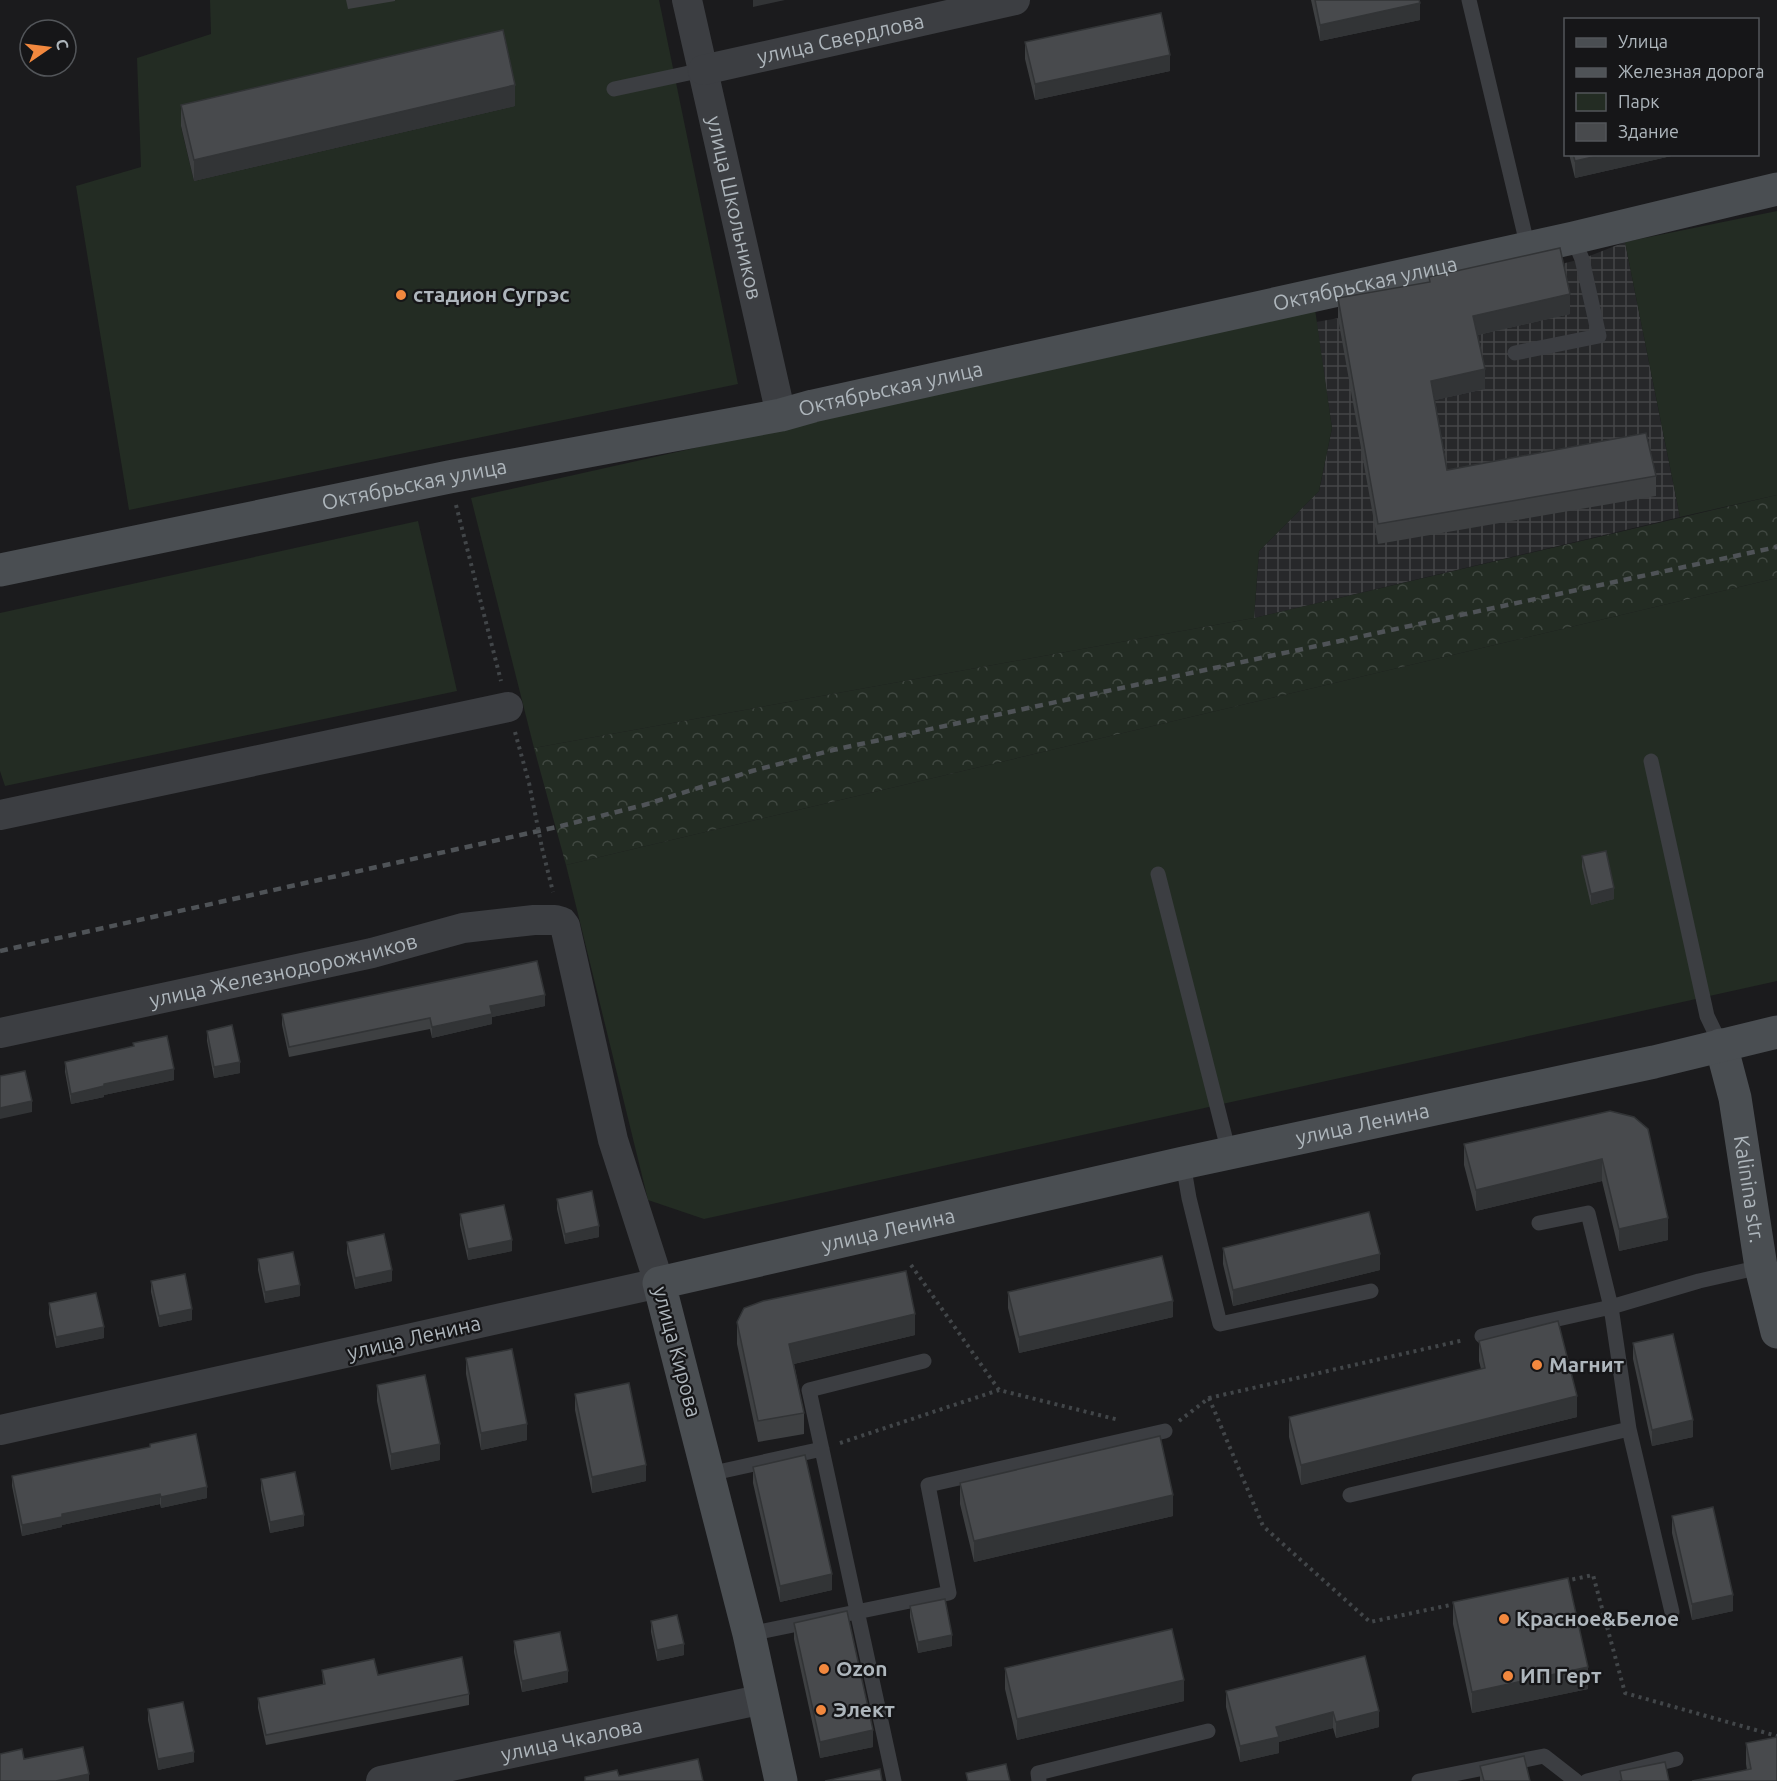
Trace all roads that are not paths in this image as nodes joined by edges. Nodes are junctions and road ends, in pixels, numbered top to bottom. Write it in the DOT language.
graph roads {
  1 [pos="687,0"];
  2 [pos="1015,0"];
  3 [pos="1469,0"];
  4 [pos="941,8"];
  5 [pos="703,70"];
  6 [pos="614,88"];
  7 [pos="1777,189"];
  8 [pos="1573,238"];
  9 [pos="1528,248"];
  10 [pos="1515,353"];
  11 [pos="781,415"];
  12 [pos="0,570"];
  13 [pos="508,707"];
  14 [pos="1651,761"];
  15 [pos="0,815"];
  16 [pos="1158,874"];
  17 [pos="565,926"];
  18 [pos="1777,1032"];
  19 [pos="0,1034"];
  20 [pos="1721,1045"];
  21 [pos="1229,1153"];
  22 [pos="1183,1163"];
  23 [pos="1539,1223"];
  24 [pos="1761,1267"];
  25 [pos="659,1283"];
  26 [pos="1371,1291"];
  27 [pos="1611,1307"];
  28 [pos="1776,1327"];
  29 [pos="1482,1336"];
  30 [pos="924,1361"];
  31 [pos="1629,1429"];
  32 [pos="0,1430"];
  33 [pos="1165,1431"];
  34 [pos="822,1449"];
  35 [pos="709,1474"];
  36 [pos="1350,1495"];
  37 [pos="858,1612"];
  38 [pos="1672,1612"];
  39 [pos="749,1634"];
  40 [pos="764,1700"];
  41 [pos="1208,1731"];
  42 [pos="1676,1759"];
  43 [pos="889,1777"];
  44 [pos="381,1781"];
  45 [pos="781,1781"];
  46 [pos="1039,1781"];
  47 [pos="1419,1781"];
  48 [pos="1576,1781"];
  49 [pos="1587,1781"];
  1 -- 5 [label="street, улица Школьников"];
  2 -- 4 [label="street, улица Свердлова"];
  3 -- 9 [label="lane"];
  4 -- 5 [label="street, улица Свердлова"];
  5 -- 6 [label="lane"];
  5 -- 11 [label="street, улица Школьников"];
  7 -- 8 [label="street, Октябрьская улица"];
  8 -- 9 [label="street, Октябрьская улица"];
  8 -- 10 [label="lane"];
  9 -- 11 [label="street, Октябрьская улица"];
  11 -- 12 [label="street, Октябрьская улица"];
  13 -- 15 [label="street"];
  14 -- 20 [label="lane"];
  16 -- 21 [label="lane"];
  17 -- 19 [label="street, улица Железнодорожников"];
  17 -- 25 [label="street, улица Кирова"];
  18 -- 20 [label="street, улица Ленина"];
  20 -- 21 [label="street, улица Ленина"];
  20 -- 24 [label="street, Kalinina str."];
  21 -- 22 [label="street, улица Ленина"];
  22 -- 25 [label="street, улица Ленина"];
  22 -- 26 [label="lane"];
  23 -- 27 [label="lane"];
  24 -- 27 [label="lane"];
  24 -- 28 [label="street, Kalinina str."];
  25 -- 32 [label="street, улица Ленина"];
  25 -- 35 [label="street, улица Кирова"];
  27 -- 29 [label="lane"];
  27 -- 31 [label="lane"];
  30 -- 34 [label="lane"];
  31 -- 36 [label="lane"];
  31 -- 38 [label="lane"];
  33 -- 37 [label="lane"];
  34 -- 35 [label="lane"];
  34 -- 37 [label="lane"];
  35 -- 39 [label="street, улица Кирова"];
  37 -- 39 [label="lane"];
  37 -- 43 [label="lane"];
  39 -- 40 [label="street, улица Кирова"];
  40 -- 44 [label="street, улица Чкалова"];
  40 -- 45 [label="street, улица Кирова"];
  41 -- 46 [label="lane"];
  42 -- 49 [label="lane"];
  47 -- 48 [label="lane"];
}
